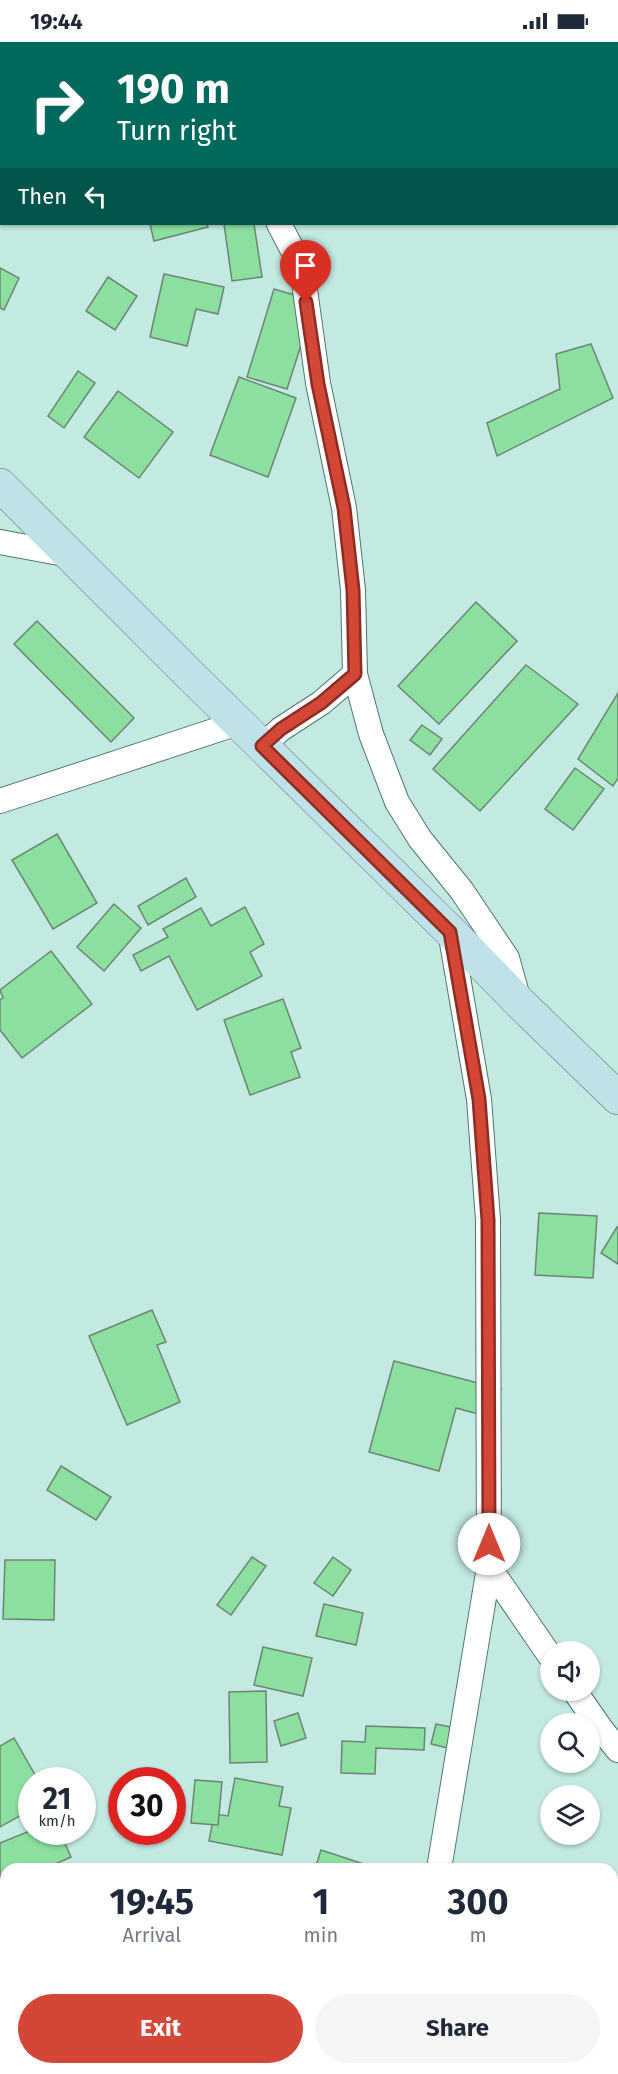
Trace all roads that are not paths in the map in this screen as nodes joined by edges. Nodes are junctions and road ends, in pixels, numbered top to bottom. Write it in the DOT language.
graph roads {
  1 [pos="280,225"];
  2 [pos="0,485"];
  3 [pos="0,542"];
  4 [pos="70,555"];
  5 [pos="355,674"];
  6 [pos="238,723"];
  7 [pos="262,746"];
  8 [pos="0,801"];
  9 [pos="450,932"];
  10 [pos="520,1003"];
  11 [pos="618,1098"];
  12 [pos="489,1567"];
  13 [pos="540,1641"];
  14 [pos="582,1701"];
  15 [pos="618,1750"];
  16 [pos="440,1863"];
  1 -- 5 [label="street"];
  2 -- 4 [label="main road"];
  3 -- 4 [label="street"];
  4 -- 6 [label="main road"];
  5 -- 7 [label="street"];
  5 -- 10 [label="street"];
  6 -- 7 [label="main road"];
  6 -- 8 [label="street"];
  7 -- 9 [label="main road"];
  9 -- 10 [label="main road"];
  9 -- 12 [label="street"];
  10 -- 11 [label="main road"];
  12 -- 13 [label="street"];
  12 -- 16 [label="street"];
  14 -- 15 [label="street"];
}
